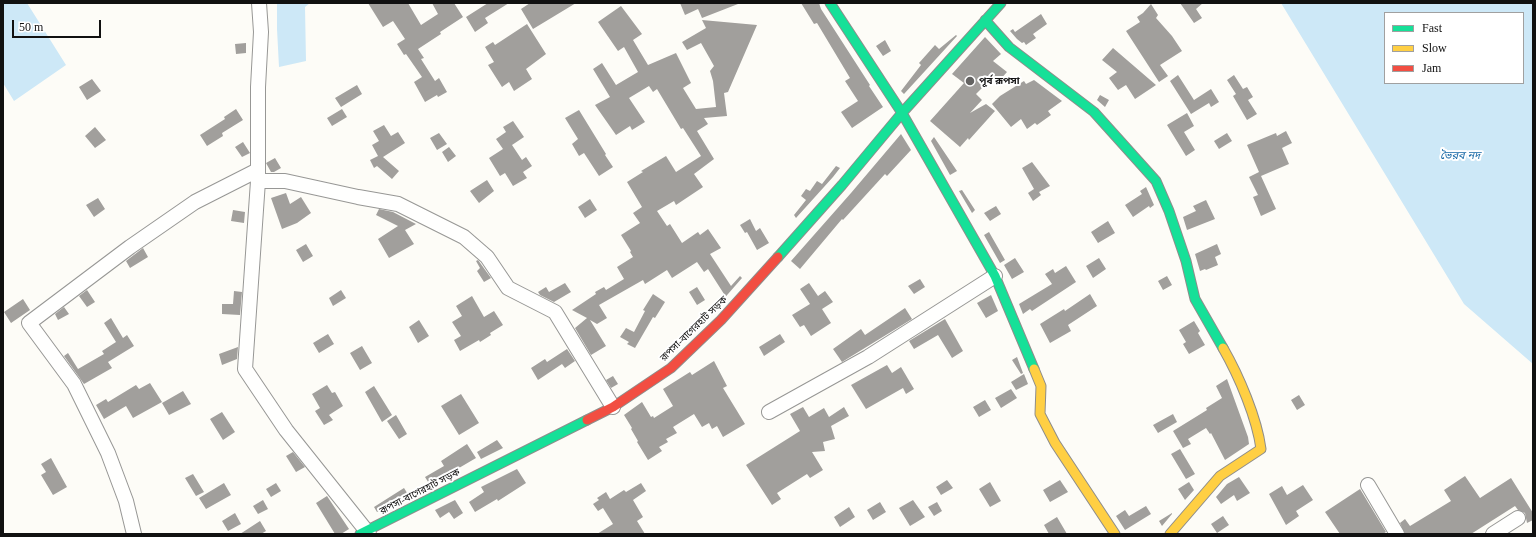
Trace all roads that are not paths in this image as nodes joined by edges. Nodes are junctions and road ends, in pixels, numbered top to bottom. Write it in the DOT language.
graph roads {
  1 [pos="259,3"];
  2 [pos="830,3"];
  3 [pos="1001,3"];
  4 [pos="985,20"];
  5 [pos="902,113"];
  6 [pos="258,175"];
  7 [pos="995,276"];
  8 [pos="613,407"];
  9 [pos="769,412"];
  10 [pos="1368,485"];
  11 [pos="1518,518"];
  12 [pos="366,533"];
  13 [pos="134,534"];
  14 [pos="1115,534"];
  15 [pos="1170,534"];
  16 [pos="1397,534"];
  17 [pos="1493,534"];
  1 -- 6 [label="street"];
  2 -- 5 [label="street"];
  3 -- 4 [label="street, রূপসা-বাগেরহাট সড়ক"];
  4 -- 5 [label="street, রূপসা-বাগেরহাট সড়ক"];
  4 -- 15 [label="street"];
  5 -- 7 [label="street"];
  5 -- 8 [label="street, রূপসা-বাগেরহাট সড়ক"];
  6 -- 8 [label="street"];
  6 -- 12 [label="street"];
  6 -- 13 [label="street"];
  7 -- 9 [label="street"];
  7 -- 14 [label="street"];
  8 -- 12 [label="street, রূপসা-বাগেরহাট সড়ক"];
  10 -- 16 [label="street"];
  11 -- 17 [label="street"];
}
